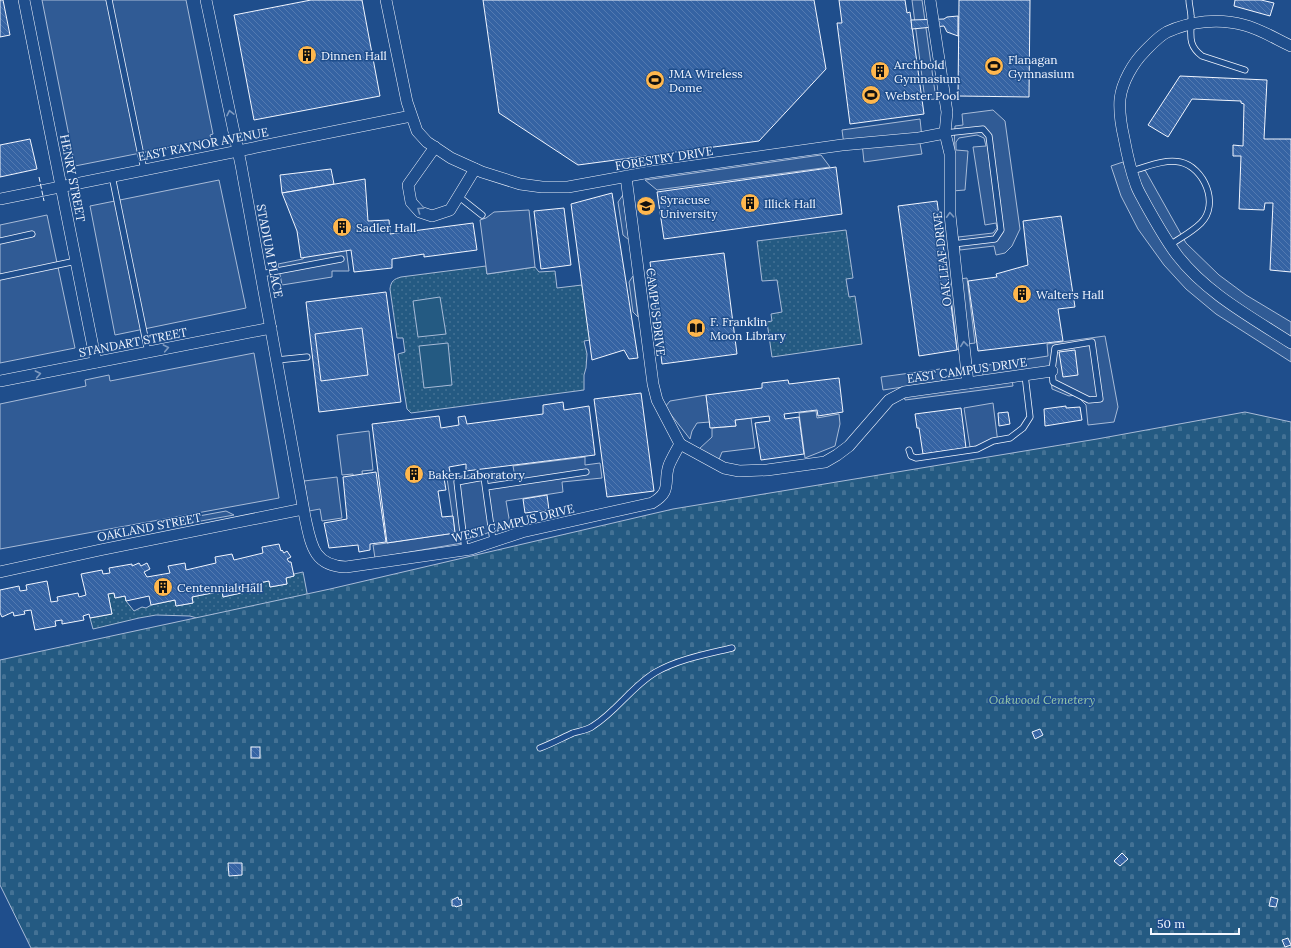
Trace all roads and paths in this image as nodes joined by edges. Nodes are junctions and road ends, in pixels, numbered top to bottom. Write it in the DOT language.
graph roads {
  1 [pos="24,0"];
  2 [pos="109,0"];
  3 [pos="206,0"];
  4 [pos="386,0"];
  5 [pos="930,0"];
  6 [pos="1189,0"];
  7 [pos="1191,24"];
  8 [pos="1291,46"];
  9 [pos="1245,70"];
  10 [pos="411,116"];
  11 [pos="946,133"];
  12 [pos="435,148"];
  13 [pos="238,151"];
  14 [pos="474,169"];
  15 [pos="144,170"];
  16 [pos="1132,171"];
  17 [pos="112,176"];
  18 [pos="626,177"];
  19 [pos="61,186"];
  20 [pos="458,196"];
  21 [pos="0,198"];
  22 [pos="482,215"];
  23 [pos="32,234"];
  24 [pos="0,241"];
  25 [pos="953,244"];
  26 [pos="1170,245"];
  27 [pos="341,259"];
  28 [pos="77,261"];
  29 [pos="261,274"];
  30 [pos="0,277"];
  31 [pos="271,328"];
  32 [pos="1291,343"];
  33 [pos="148,352"];
  34 [pos="307,357"];
  35 [pos="277,360"];
  36 [pos="96,362"];
  37 [pos="1052,371"];
  38 [pos="1025,375"];
  39 [pos="0,382"];
  40 [pos="968,383"];
  41 [pos="680,444"];
  42 [pos="909,450"];
  43 [pos="586,472"];
  44 [pos="486,487"];
  45 [pos="303,509"];
  46 [pos="493,541"];
  47 [pos="465,550"];
  48 [pos="0,572"];
  49 [pos="732,648"];
  50 [pos="540,748"];
  1 -- 19 [label="street, HENRY STREET"];
  2 -- 15 [label="lane"];
  13 -- 3 [label="street, STADIUM PLACE, one-way"];
  4 -- 10 [label="street, FORESTRY DRIVE"];
  5 -- 11 [label="street, OAK LEAF DRIVE"];
  6 -- 7 [label="lane"];
  7 -- 8 [label="street"];
  7 -- 9 [label="lane"];
  7 -- 16 [label="street"];
  10 -- 12 [label="street, FORESTRY DRIVE"];
  10 -- 13 [label="street, EAST RAYNOR AVENUE"];
  11 -- 18 [label="street, FORESTRY DRIVE"];
  25 -- 11 [label="street, OAK LEAF DRIVE, one-way"];
  11 -- 25 [label="lane"];
  12 -- 14 [label="street, FORESTRY DRIVE"];
  20 -- 12 [label="street, one-way"];
  13 -- 15 [label="street, EAST RAYNOR AVENUE"];
  13 -- 29 [label="street, STADIUM PLACE"];
  14 -- 18 [label="street, FORESTRY DRIVE"];
  14 -- 20 [label="street"];
  15 -- 17 [label="street, EAST RAYNOR AVENUE"];
  16 -- 26 [label="street"];
  16 -- 26 [label="lane"];
  17 -- 19 [label="street, EAST RAYNOR AVENUE"];
  17 -- 33 [label="lane"];
  18 -- 41 [label="street, CAMPUS DRIVE"];
  19 -- 21 [label="street, EAST RAYNOR AVENUE"];
  19 -- 28 [label="street, HENRY STREET"];
  20 -- 22 [label="lane"];
  23 -- 24 [label="lane"];
  40 -- 25 [label="street, OAK LEAF DRIVE, one-way"];
  26 -- 32 [label="street"];
  27 -- 29 [label="lane"];
  28 -- 30 [label="lane"];
  28 -- 36 [label="street, HENRY STREET"];
  29 -- 31 [label="street, STADIUM PLACE"];
  33 -- 31 [label="street, STANDART STREET, one-way"];
  31 -- 35 [label="street, STADIUM PLACE"];
  33 -- 36 [label="street, STANDART STREET"];
  34 -- 35 [label="lane"];
  35 -- 45 [label="street, STADIUM PLACE"];
  39 -- 36 [label="street, STANDART STREET, one-way"];
  37 -- 37 [label="lane"];
  37 -- 38 [label="street, EAST CAMPUS DRIVE"];
  38 -- 40 [label="street, EAST CAMPUS DRIVE"];
  38 -- 42 [label="lane"];
  40 -- 41 [label="street, EAST CAMPUS DRIVE"];
  41 -- 46 [label="street, WEST CAMPUS DRIVE"];
  43 -- 44 [label="lane"];
  44 -- 46 [label="lane"];
  44 -- 47 [label="lane"];
  45 -- 47 [label="street, WEST CAMPUS DRIVE"];
  45 -- 48 [label="street, OAKLAND STREET"];
  46 -- 47 [label="street, WEST CAMPUS DRIVE"];
  49 -- 50 [label="lane"];
}
